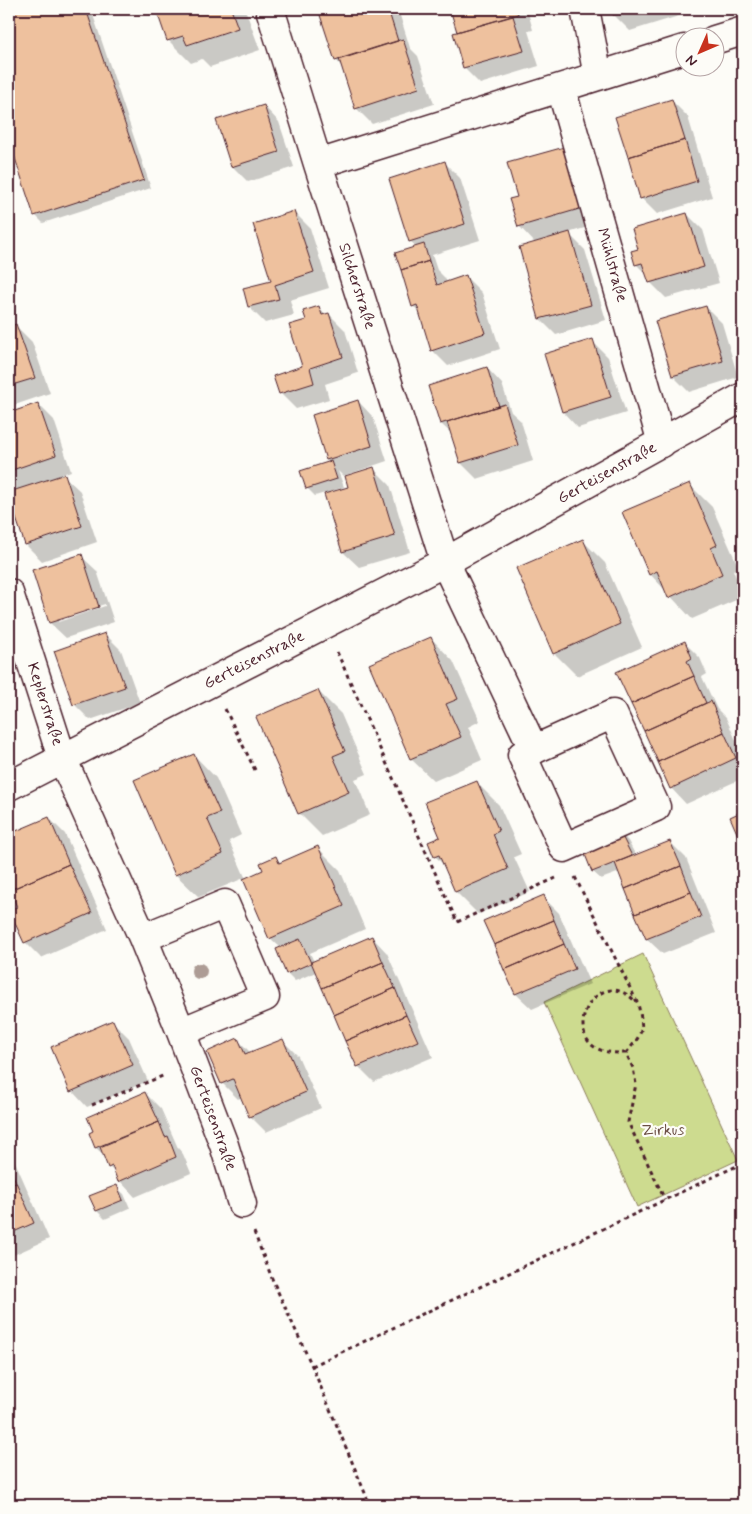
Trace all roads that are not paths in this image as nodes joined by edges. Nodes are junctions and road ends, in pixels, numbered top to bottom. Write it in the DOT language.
graph roads {
  1 [pos="270,9"];
  2 [pos="586,9"];
  3 [pos="743,30"];
  4 [pos="724,37"];
  5 [pos="674,52"];
  6 [pos="598,76"];
  7 [pos="561,88"];
  8 [pos="318,164"];
  9 [pos="743,397"];
  10 [pos="662,442"];
  11 [pos="445,562"];
  12 [pos="9,593"];
  13 [pos="534,750"];
  14 [pos="62,758"];
  15 [pos="9,786"];
  16 [pos="143,938"];
  17 [pos="182,1032"];
  18 [pos="242,1204"];
  1 -- 8 [label="street, Silcherstraße"];
  2 -- 6 [label="street"];
  3 -- 4 [label="street"];
  5 -- 6 [label="street"];
  6 -- 7 [label="street"];
  7 -- 8 [label="street"];
  7 -- 10 [label="street, Mühlstraße"];
  8 -- 11 [label="street, Silcherstraße"];
  9 -- 10 [label="street, Gerteisenstraße"];
  10 -- 11 [label="street, Gerteisenstraße"];
  11 -- 13 [label="street"];
  11 -- 14 [label="street, Gerteisenstraße"];
  12 -- 14 [label="street, Keplerstraße"];
  13 -- 13 [label="street"];
  14 -- 15 [label="street, Gerteisenstraße"];
  14 -- 16 [label="street, Gerteisenstraße"];
  16 -- 17 [label="street, Gerteisenstraße"];
  16 -- 17 [label="street"];
  17 -- 18 [label="street, Gerteisenstraße"];
}
